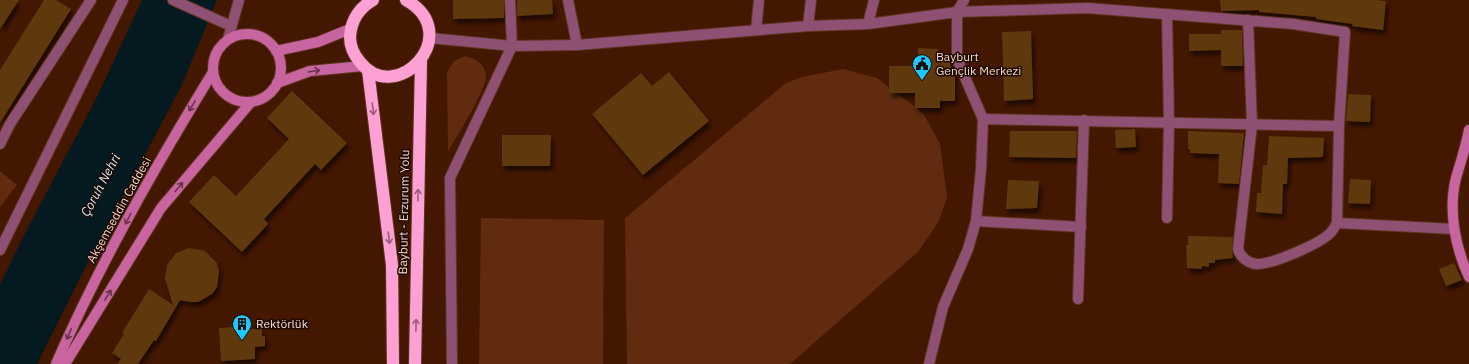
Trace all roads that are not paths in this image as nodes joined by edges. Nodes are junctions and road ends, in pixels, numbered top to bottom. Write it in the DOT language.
graph roads {
  1 [pos="91,0"];
  2 [pos="122,0"];
  3 [pos="173,0"];
  4 [pos="239,0"];
  5 [pos="373,0"];
  6 [pos="406,0"];
  7 [pos="510,0"];
  8 [pos="568,0"];
  9 [pos="759,0"];
  10 [pos="811,0"];
  11 [pos="874,0"];
  12 [pos="964,0"];
  13 [pos="363,3"];
  14 [pos="417,3"];
  15 [pos="957,12"];
  16 [pos="1168,14"];
  17 [pos="1248,20"];
  18 [pos="868,24"];
  19 [pos="231,26"];
  20 [pos="808,26"];
  21 [pos="350,29"];
  22 [pos="756,30"];
  23 [pos="430,38"];
  24 [pos="228,39"];
  25 [pos="577,45"];
  26 [pos="512,46"];
  27 [pos="276,51"];
  28 [pos="421,61"];
  29 [pos="366,68"];
  30 [pos="213,72"];
  31 [pos="278,83"];
  32 [pos="251,102"];
  33 [pos="983,119"];
  34 [pos="1084,120"];
  35 [pos="1169,122"];
  36 [pos="1252,125"];
  37 [pos="1339,126"];
  38 [pos="1469,130"];
  39 [pos="0,144"];
  40 [pos="1167,218"];
  41 [pos="976,221"];
  42 [pos="1337,223"];
  43 [pos="1080,227"];
  44 [pos="1454,229"];
  45 [pos="0,250"];
  46 [pos="1469,277"];
  47 [pos="1078,300"];
  48 [pos="56,364"];
  49 [pos="65,364"];
  50 [pos="393,364"];
  51 [pos="416,364"];
  52 [pos="452,364"];
  53 [pos="928,364"];
  1 -- 39 [label="street"];
  2 -- 45 [label="street"];
  3 -- 19 [label="street"];
  4 -- 19 [label="street"];
  5 -- 13 [label="highway"];
  6 -- 14 [label="highway"];
  7 -- 26 [label="street"];
  8 -- 25 [label="street"];
  9 -- 22 [label="street"];
  10 -- 20 [label="street"];
  11 -- 18 [label="street"];
  12 -- 15 [label="street"];
  13 -- 21 [label="highway"];
  14 -- 23 [label="highway"];
  15 -- 16 [label="street"];
  15 -- 18 [label="street"];
  15 -- 33 [label="street"];
  16 -- 17 [label="street"];
  16 -- 35 [label="street"];
  17 -- 36 [label="street"];
  17 -- 37 [label="street"];
  18 -- 20 [label="street"];
  19 -- 24 [label="street"];
  20 -- 22 [label="street"];
  21 -- 27 [label="street"];
  21 -- 29 [label="highway, Bayburt - Erzurum Yolu"];
  22 -- 25 [label="street"];
  23 -- 26 [label="street"];
  23 -- 28 [label="highway, Bayburt - Erzurum Yolu"];
  24 -- 27 [label="street"];
  24 -- 30 [label="street, Akşemseddin Caddesi"];
  25 -- 26 [label="street"];
  26 -- 52 [label="street"];
  27 -- 31 [label="street"];
  28 -- 29 [label="highway"];
  51 -- 28 [label="highway, Bayburt - Erzurum Yolu, one-way"];
  31 -- 29 [label="street, one-way"];
  29 -- 50 [label="highway, Bayburt - Erzurum Yolu, one-way"];
  30 -- 32 [label="street"];
  30 -- 48 [label="street, Akşemseddin Caddesi, one-way"];
  31 -- 32 [label="street"];
  49 -- 32 [label="street, one-way"];
  33 -- 34 [label="street"];
  33 -- 41 [label="street"];
  34 -- 35 [label="street"];
  34 -- 43 [label="street"];
  35 -- 36 [label="street"];
  35 -- 40 [label="street"];
  36 -- 37 [label="street"];
  36 -- 42 [label="street"];
  37 -- 42 [label="street"];
  38 -- 44 [label="street"];
  41 -- 43 [label="street"];
  41 -- 53 [label="street"];
  42 -- 44 [label="street"];
  43 -- 47 [label="street"];
  44 -- 46 [label="street"];
}
